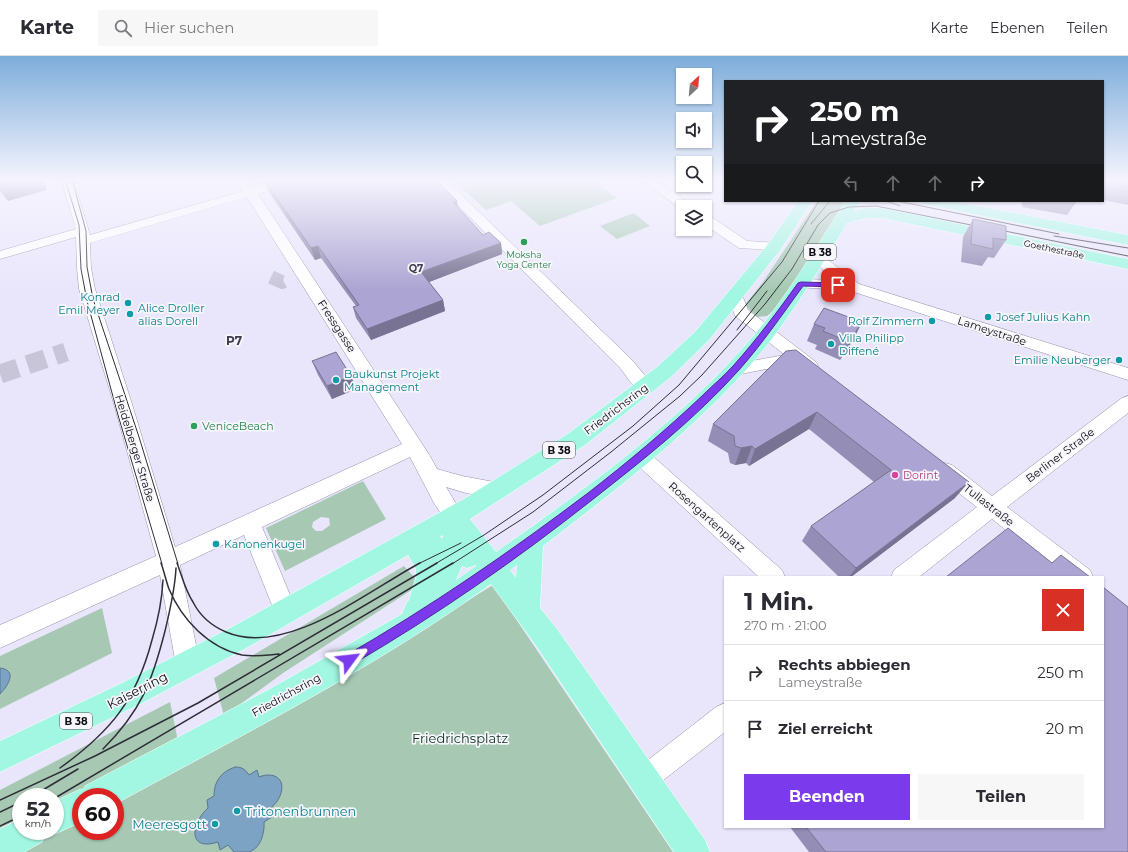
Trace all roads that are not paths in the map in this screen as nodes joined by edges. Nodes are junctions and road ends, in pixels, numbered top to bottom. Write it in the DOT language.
graph roads {
  1 [pos="77,216"];
  2 [pos="161,216"];
  3 [pos="265,216"];
  4 [pos="476,216"];
  5 [pos="795,216"];
  6 [pos="843,216"];
  7 [pos="854,216"];
  8 [pos="897,216"];
  9 [pos="1006,216"];
  10 [pos="840,220"];
  11 [pos="712,224"];
  12 [pos="83,236"];
  13 [pos="1128,240"];
  14 [pos="775,246"];
  15 [pos="0,255"];
  16 [pos="817,258"];
  17 [pos="1128,264"];
  18 [pos="801,284"];
  19 [pos="856,288"];
  20 [pos="736,296"];
  21 [pos="766,332"];
  22 [pos="802,360"];
  23 [pos="735,369"];
  24 [pos="820,374"];
  25 [pos="1128,374"];
  26 [pos="645,387"];
  27 [pos="1128,403"];
  28 [pos="414,447"];
  29 [pos="641,457"];
  30 [pos="932,461"];
  31 [pos="431,475"];
  32 [pos="498,490"];
  33 [pos="991,507"];
  34 [pos="454,517"];
  35 [pos="250,523"];
  36 [pos="412,539"];
  37 [pos="530,542"];
  38 [pos="454,552"];
  39 [pos="168,561"];
  40 [pos="494,568"];
  41 [pos="773,576"];
  42 [pos="903,576"];
  43 [pos="1081,576"];
  44 [pos="421,606"];
  45 [pos="527,611"];
  46 [pos="286,612"];
  47 [pos="400,630"];
  48 [pos="0,637"];
  49 [pos="188,665"];
  50 [pos="724,717"];
  51 [pos="0,757"];
  52 [pos="643,780"];
  53 [pos="113,788"];
  54 [pos="14,840"];
  55 [pos="0,847"];
  56 [pos="693,852"];
  1 -- 12 [label="street, Heidelberger Straße"];
  2 -- 12 [label="street"];
  3 -- 28 [label="street, Fressgasse"];
  4 -- 26 [label="street"];
  5 -- 14 [label="main road, Friedrichsring / B 38"];
  6 -- 10 [label="main road, Friedrichsring / B 38"];
  7 -- 10 [label="main road, Goethestraße"];
  8 -- 17 [label="main road, Goethestraße"];
  9 -- 13 [label="main road"];
  10 -- 16 [label="main road, Friedrichsring / B 38"];
  11 -- 14 [label="street"];
  12 -- 15 [label="street"];
  12 -- 39 [label="street, Heidelberger Straße"];
  14 -- 20 [label="main road, Friedrichsring / B 38"];
  16 -- 18 [label="main road, Friedrichsring / B 38"];
  16 -- 19 [label="street, Lameystraße"];
  18 -- 19 [label="street, Lameystraße"];
  18 -- 21 [label="main road, Friedrichsring / B 38"];
  19 -- 25 [label="street, Lameystraße"];
  20 -- 21 [label="street"];
  20 -- 26 [label="main road, Friedrichsring / B 38"];
  21 -- 22 [label="street"];
  21 -- 23 [label="main road, Friedrichsring / B 38"];
  22 -- 23 [label="street"];
  22 -- 24 [label="street"];
  23 -- 29 [label="main road, Friedrichsring / B 38"];
  26 -- 32 [label="main road, Friedrichsring / B 38"];
  27 -- 33 [label="street, Berliner Straße"];
  28 -- 31 [label="street, Fressgasse"];
  28 -- 35 [label="street"];
  29 -- 37 [label="main road, Friedrichsring / B 38"];
  29 -- 41 [label="street, Rosengartenplatz"];
  30 -- 33 [label="street, Tullastraße"];
  31 -- 32 [label="street"];
  31 -- 34 [label="street, Fressgasse"];
  32 -- 34 [label="main road, Friedrichsring / B 38"];
  33 -- 42 [label="street"];
  33 -- 43 [label="street, Tullastraße"];
  34 -- 36 [label="main road, Friedrichsring / B 38"];
  34 -- 38 [label="main road"];
  34 -- 40 [label="main road"];
  35 -- 39 [label="street"];
  35 -- 46 [label="street"];
  36 -- 38 [label="main road"];
  36 -- 44 [label="main road"];
  36 -- 46 [label="main road, Friedrichsring / B 38"];
  37 -- 40 [label="main road, Friedrichsring / B 38"];
  37 -- 45 [label="main road"];
  38 -- 40 [label="main road"];
  38 -- 44 [label="main road"];
  39 -- 48 [label="street"];
  39 -- 49 [label="street, Heidelberger Straße"];
  40 -- 45 [label="main road"];
  40 -- 47 [label="main road, Friedrichsring / B 38"];
  44 -- 47 [label="main road"];
  45 -- 52 [label="main road"];
  46 -- 49 [label="main road, Friedrichsring / B 38"];
  47 -- 53 [label="main road, Friedrichsring / B 38"];
  49 -- 51 [label="main road, Kaiserring / B 38"];
  50 -- 52 [label="street"];
  52 -- 56 [label="main road"];
  54 -- 55 [label="main road"];
}
